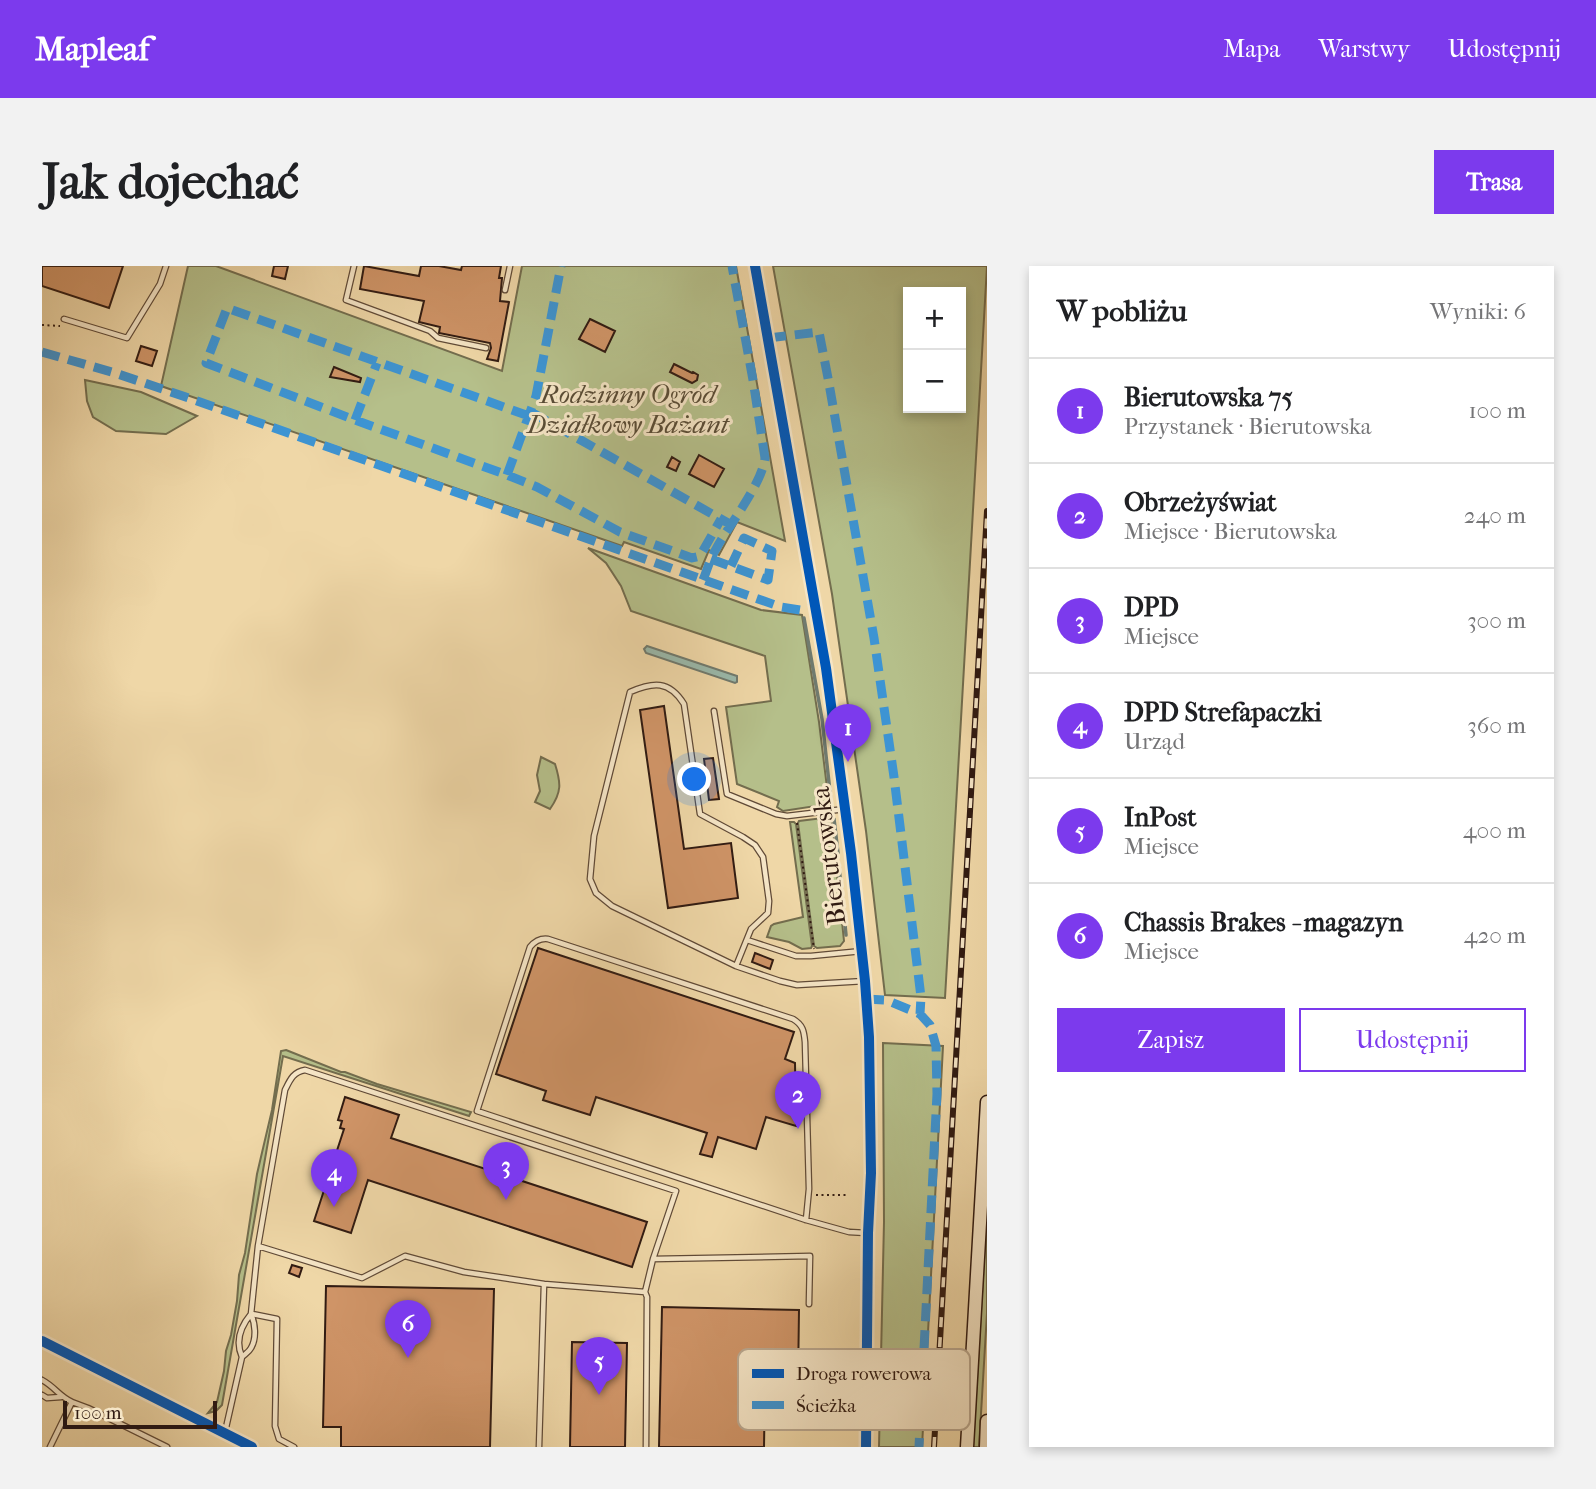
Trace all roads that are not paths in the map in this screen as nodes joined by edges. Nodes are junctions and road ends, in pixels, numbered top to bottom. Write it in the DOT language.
graph roads {
  1 [pos="166,266"];
  2 [pos="354,266"];
  3 [pos="510,266"];
  4 [pos="755,266"];
  5 [pos="505,290"];
  6 [pos="64,319"];
  7 [pos="486,348"];
  8 [pos="714,710"];
  9 [pos="845,809"];
  10 [pos="747,940"];
  11 [pos="862,951"];
  12 [pos="736,966"];
  13 [pos="865,981"];
  14 [pos="987,1102"];
  15 [pos="806,1220"];
  16 [pos="868,1233"];
  17 [pos="258,1246"];
  18 [pos="653,1259"];
  19 [pos="544,1284"];
  20 [pos="645,1292"];
  21 [pos="809,1304"];
  22 [pos="251,1314"];
  23 [pos="42,1341"];
  24 [pos="867,1349"];
  25 [pos="242,1357"];
  26 [pos="42,1380"];
  27 [pos="42,1395"];
  28 [pos="970,1395"];
  29 [pos="61,1397"];
  30 [pos="72,1402"];
  31 [pos="987,1421"];
  32 [pos="225,1433"];
  33 [pos="50,1447"];
  34 [pos="167,1447"];
  35 [pos="252,1447"];
  36 [pos="295,1447"];
  37 [pos="539,1447"];
  38 [pos="646,1447"];
  39 [pos="986,1447"];
  1 -- 6 [label="lane"];
  2 -- 7 [label="lane"];
  3 -- 5 [label="lane"];
  4 -- 9 [label="street, Bierutowska"];
  8 -- 9 [label="lane"];
  9 -- 11 [label="street, Bierutowska"];
  10 -- 11 [label="lane"];
  10 -- 12 [label="lane"];
  10 -- 12 [label="lane"];
  11 -- 13 [label="street, Bierutowska"];
  12 -- 13 [label="lane"];
  13 -- 16 [label="street, Bierutowska"];
  14 -- 28 [label="main road"];
  15 -- 15 [label="lane"];
  15 -- 16 [label="lane"];
  16 -- 24 [label="street, Bierutowska"];
  17 -- 18 [label="lane"];
  17 -- 19 [label="lane"];
  17 -- 22 [label="lane"];
  18 -- 20 [label="lane"];
  18 -- 21 [label="lane"];
  19 -- 20 [label="lane"];
  19 -- 37 [label="lane"];
  20 -- 38 [label="lane"];
  22 -- 25 [label="lane"];
  22 -- 25 [label="lane"];
  22 -- 36 [label="lane"];
  23 -- 32 [label="street"];
  25 -- 32 [label="lane"];
  26 -- 29 [label="lane"];
  27 -- 29 [label="lane"];
  29 -- 30 [label="lane"];
  30 -- 33 [label="lane"];
  30 -- 34 [label="lane"];
  31 -- 39 [label="main road"];
  32 -- 35 [label="street"];
}
